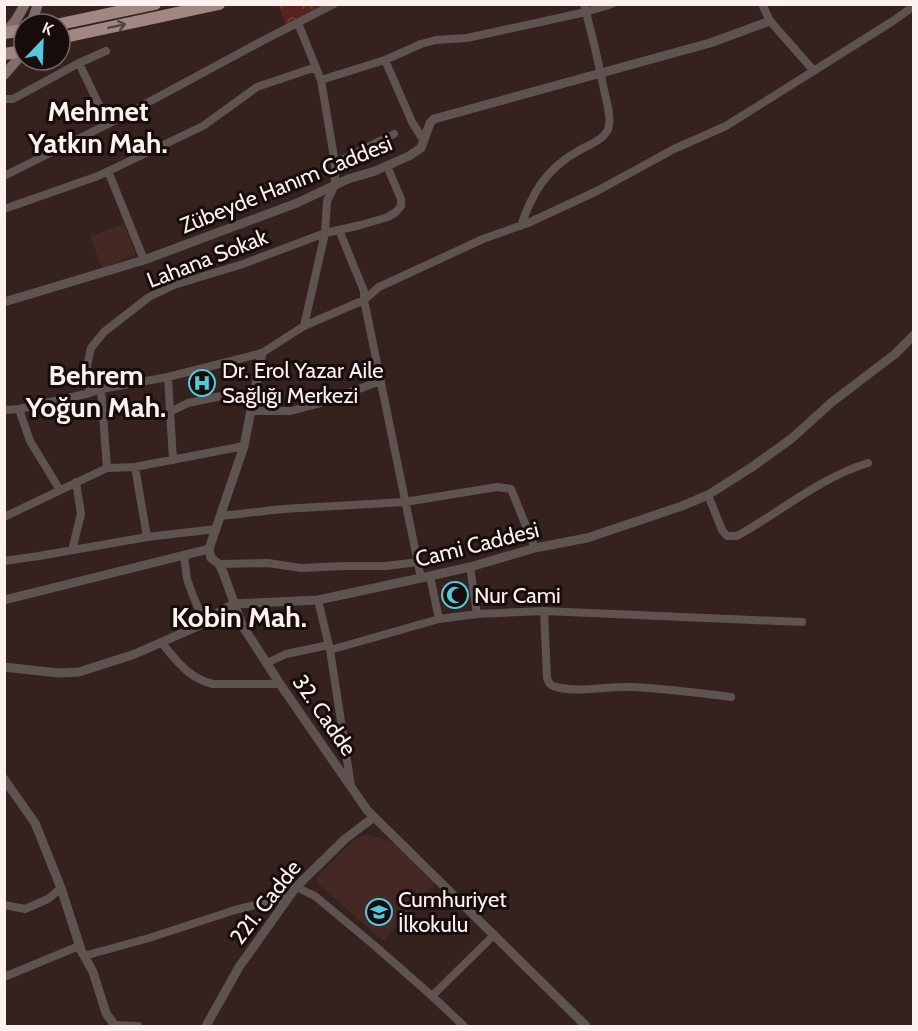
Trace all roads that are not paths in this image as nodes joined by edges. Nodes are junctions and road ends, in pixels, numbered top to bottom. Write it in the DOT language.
graph roads {
  1 [pos="25,4"];
  2 [pos="155,4"];
  3 [pos="219,4"];
  4 [pos="334,4"];
  5 [pos="612,4"];
  6 [pos="762,4"];
  7 [pos="914,6"];
  8 [pos="585,8"];
  9 [pos="72,21"];
  10 [pos="770,21"];
  11 [pos="298,23"];
  12 [pos="5,34"];
  13 [pos="72,35"];
  14 [pos="106,51"];
  15 [pos="386,60"];
  16 [pos="79,63"];
  17 [pos="316,67"];
  18 [pos="814,71"];
  19 [pos="600,72"];
  20 [pos="321,80"];
  21 [pos="4,99"];
  22 [pos="108,124"];
  23 [pos="394,134"];
  24 [pos="424,141"];
  25 [pos="335,163"];
  26 [pos="387,166"];
  27 [pos="108,171"];
  28 [pos="4,176"];
  29 [pos="335,185"];
  30 [pos="4,209"];
  31 [pos="521,226"];
  32 [pos="339,230"];
  33 [pos="325,233"];
  34 [pos="144,260"];
  35 [pos="364,300"];
  36 [pos="4,302"];
  37 [pos="304,326"];
  38 [pos="914,335"];
  39 [pos="262,353"];
  40 [pos="168,377"];
  41 [pos="381,381"];
  42 [pos="101,389"];
  43 [pos="90,393"];
  44 [pos="251,406"];
  45 [pos="19,408"];
  46 [pos="4,410"];
  47 [pos="170,412"];
  48 [pos="244,446"];
  49 [pos="173,460"];
  50 [pos="868,463"];
  51 [pos="135,466"];
  52 [pos="107,468"];
  53 [pos="76,482"];
  54 [pos="60,490"];
  55 [pos="708,495"];
  56 [pos="405,502"];
  57 [pos="221,516"];
  58 [pos="4,517"];
  59 [pos="216,529"];
  60 [pos="147,537"];
  61 [pos="535,548"];
  62 [pos="209,549"];
  63 [pos="72,550"];
  64 [pos="184,555"];
  65 [pos="4,561"];
  66 [pos="418,562"];
  67 [pos="219,564"];
  68 [pos="470,567"];
  69 [pos="426,577"];
  70 [pos="4,600"];
  71 [pos="318,600"];
  72 [pos="234,604"];
  73 [pos="544,611"];
  74 [pos="477,614"];
  75 [pos="439,619"];
  76 [pos="802,622"];
  77 [pos="205,623"];
  78 [pos="161,642"];
  79 [pos="330,647"];
  80 [pos="267,663"];
  81 [pos="4,667"];
  82 [pos="280,684"];
  83 [pos="731,697"];
  84 [pos="4,779"];
  85 [pos="351,787"];
  86 [pos="374,817"];
  87 [pos="296,886"];
  88 [pos="61,888"];
  89 [pos="288,897"];
  90 [pos="4,905"];
  91 [pos="494,935"];
  92 [pos="79,946"];
  93 [pos="84,956"];
  94 [pos="4,977"];
  95 [pos="432,996"];
  96 [pos="115,1026"];
  97 [pos="138,1026"];
  98 [pos="206,1026"];
  99 [pos="464,1026"];
  100 [pos="586,1026"];
  1 -- 12 [label="main road"];
  2 -- 9 [label="highway"];
  13 -- 3 [label="highway, one-way"];
  4 -- 11 [label="street"];
  5 -- 8 [label="street"];
  6 -- 10 [label="street"];
  7 -- 18 [label="street"];
  8 -- 15 [label="street"];
  8 -- 19 [label="street"];
  10 -- 18 [label="street"];
  10 -- 19 [label="street, Zübeyde Hanım Caddesi"];
  11 -- 17 [label="street"];
  11 -- 22 [label="street"];
  14 -- 16 [label="street"];
  15 -- 20 [label="street"];
  15 -- 24 [label="street"];
  16 -- 21 [label="street"];
  16 -- 22 [label="street"];
  17 -- 20 [label="street"];
  17 -- 27 [label="street"];
  18 -- 31 [label="street"];
  19 -- 24 [label="street, Zübeyde Hanım Caddesi"];
  19 -- 31 [label="street"];
  20 -- 25 [label="street"];
  22 -- 28 [label="street"];
  23 -- 25 [label="street"];
  24 -- 26 [label="street, Zübeyde Hanım Caddesi"];
  25 -- 29 [label="street"];
  26 -- 29 [label="street, Zübeyde Hanım Caddesi"];
  26 -- 32 [label="street, Lahana Sokak"];
  27 -- 30 [label="street"];
  27 -- 34 [label="street"];
  29 -- 33 [label="street"];
  29 -- 34 [label="street, Zübeyde Hanım Caddesi"];
  31 -- 35 [label="street"];
  32 -- 33 [label="street, Lahana Sokak"];
  32 -- 35 [label="street"];
  33 -- 37 [label="street"];
  33 -- 43 [label="street, Lahana Sokak"];
  34 -- 36 [label="street, Zübeyde Hanım Caddesi"];
  35 -- 37 [label="street"];
  35 -- 41 [label="street"];
  37 -- 39 [label="street"];
  38 -- 55 [label="street, Cami Caddesi"];
  39 -- 40 [label="street"];
  39 -- 44 [label="street"];
  40 -- 42 [label="street"];
  40 -- 47 [label="street"];
  41 -- 44 [label="street"];
  41 -- 56 [label="street"];
  42 -- 43 [label="street"];
  42 -- 52 [label="street"];
  43 -- 45 [label="street"];
  44 -- 47 [label="street"];
  44 -- 48 [label="street"];
  45 -- 46 [label="street"];
  45 -- 54 [label="street"];
  47 -- 49 [label="street"];
  48 -- 49 [label="street"];
  48 -- 57 [label="street"];
  49 -- 51 [label="street"];
  50 -- 55 [label="street"];
  51 -- 52 [label="street"];
  51 -- 60 [label="street"];
  52 -- 53 [label="street"];
  53 -- 54 [label="street"];
  53 -- 63 [label="street"];
  54 -- 58 [label="street"];
  55 -- 61 [label="street, Cami Caddesi"];
  56 -- 57 [label="street"];
  56 -- 61 [label="street"];
  56 -- 66 [label="street"];
  57 -- 59 [label="street"];
  59 -- 60 [label="street"];
  59 -- 62 [label="street"];
  60 -- 63 [label="street"];
  61 -- 68 [label="street, Cami Caddesi"];
  62 -- 64 [label="street"];
  62 -- 67 [label="street, 32. Cadde"];
  63 -- 65 [label="street"];
  64 -- 70 [label="street"];
  64 -- 77 [label="street"];
  66 -- 67 [label="street"];
  66 -- 69 [label="street"];
  67 -- 72 [label="street, 32. Cadde"];
  68 -- 69 [label="street, Cami Caddesi"];
  68 -- 74 [label="street"];
  69 -- 71 [label="street, Cami Caddesi"];
  69 -- 75 [label="street"];
  71 -- 72 [label="street, Cami Caddesi"];
  71 -- 79 [label="street"];
  72 -- 77 [label="street, Cami Caddesi"];
  72 -- 80 [label="street, 32. Cadde"];
  73 -- 74 [label="street"];
  73 -- 76 [label="street"];
  73 -- 83 [label="street"];
  74 -- 75 [label="street"];
  75 -- 79 [label="street"];
  77 -- 78 [label="street, Cami Caddesi"];
  78 -- 81 [label="street, Cami Caddesi"];
  78 -- 82 [label="street"];
  79 -- 80 [label="street"];
  79 -- 85 [label="street"];
  80 -- 82 [label="street, 32. Cadde"];
  82 -- 85 [label="street, 32. Cadde"];
  84 -- 88 [label="street"];
  85 -- 86 [label="street, 32. Cadde"];
  86 -- 87 [label="street, 221. Cadde"];
  86 -- 91 [label="street, 32. Cadde"];
  87 -- 89 [label="street, 221. Cadde"];
  87 -- 95 [label="street"];
  88 -- 90 [label="street"];
  88 -- 92 [label="street"];
  89 -- 93 [label="street"];
  89 -- 98 [label="street, 221. Cadde"];
  91 -- 95 [label="street"];
  91 -- 100 [label="street, 32. Cadde"];
  92 -- 93 [label="street"];
  92 -- 94 [label="street"];
  93 -- 96 [label="street"];
  95 -- 99 [label="street"];
  96 -- 97 [label="street"];
}
